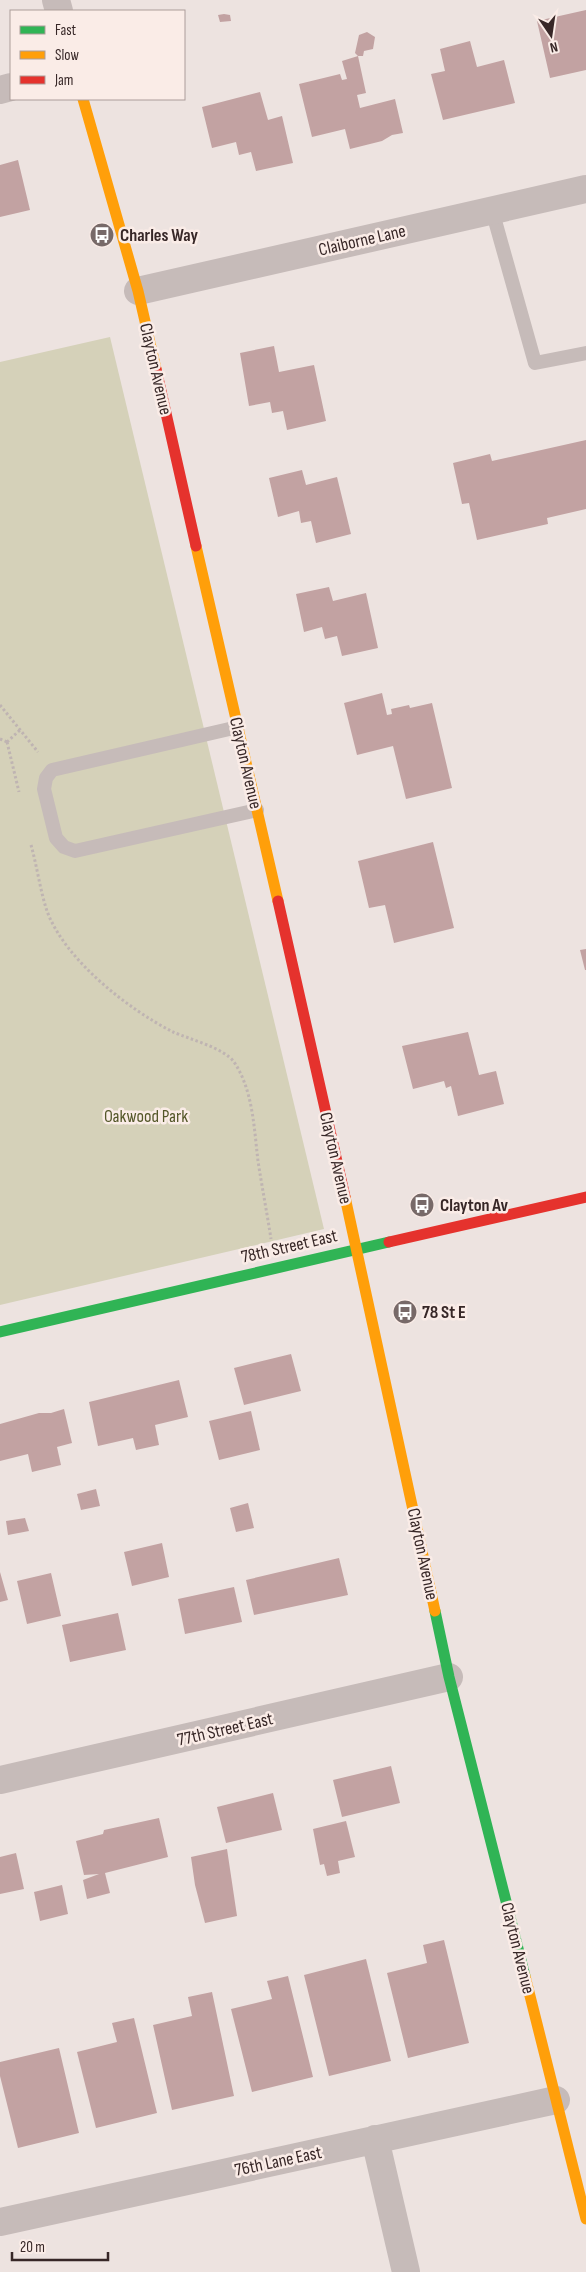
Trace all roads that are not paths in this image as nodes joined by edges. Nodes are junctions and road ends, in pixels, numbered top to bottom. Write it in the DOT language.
graph roads {
  1 [pos="83,100"];
  2 [pos="586,189"];
  3 [pos="492,210"];
  4 [pos="138,291"];
  5 [pos="586,353"];
  6 [pos="238,727"];
  7 [pos="257,810"];
  8 [pos="586,1197"];
  9 [pos="357,1248"];
  10 [pos="0,1332"];
  11 [pos="449,1677"];
  12 [pos="0,1780"];
  13 [pos="556,2100"];
  14 [pos="375,2139"];
  15 [pos="586,2219"];
  16 [pos="0,2222"];
  17 [pos="406,2272"];
  1 -- 4 [label="street, Clayton Avenue"];
  2 -- 3 [label="street, Claiborne Lane"];
  3 -- 4 [label="street, Claiborne Lane"];
  3 -- 5 [label="lane"];
  4 -- 6 [label="street, Clayton Avenue"];
  6 -- 7 [label="street, Clayton Avenue"];
  6 -- 7 [label="lane"];
  7 -- 9 [label="street, Clayton Avenue"];
  8 -- 9 [label="street, 78th Street East"];
  9 -- 10 [label="street, 78th Street East"];
  9 -- 11 [label="street, Clayton Avenue"];
  11 -- 12 [label="street, 77th Street East"];
  11 -- 13 [label="street, Clayton Avenue"];
  13 -- 14 [label="street, 76th Lane East"];
  13 -- 15 [label="street, Clayton Avenue"];
  14 -- 16 [label="street, 76th Lane East"];
  14 -- 17 [label="street"];
}
